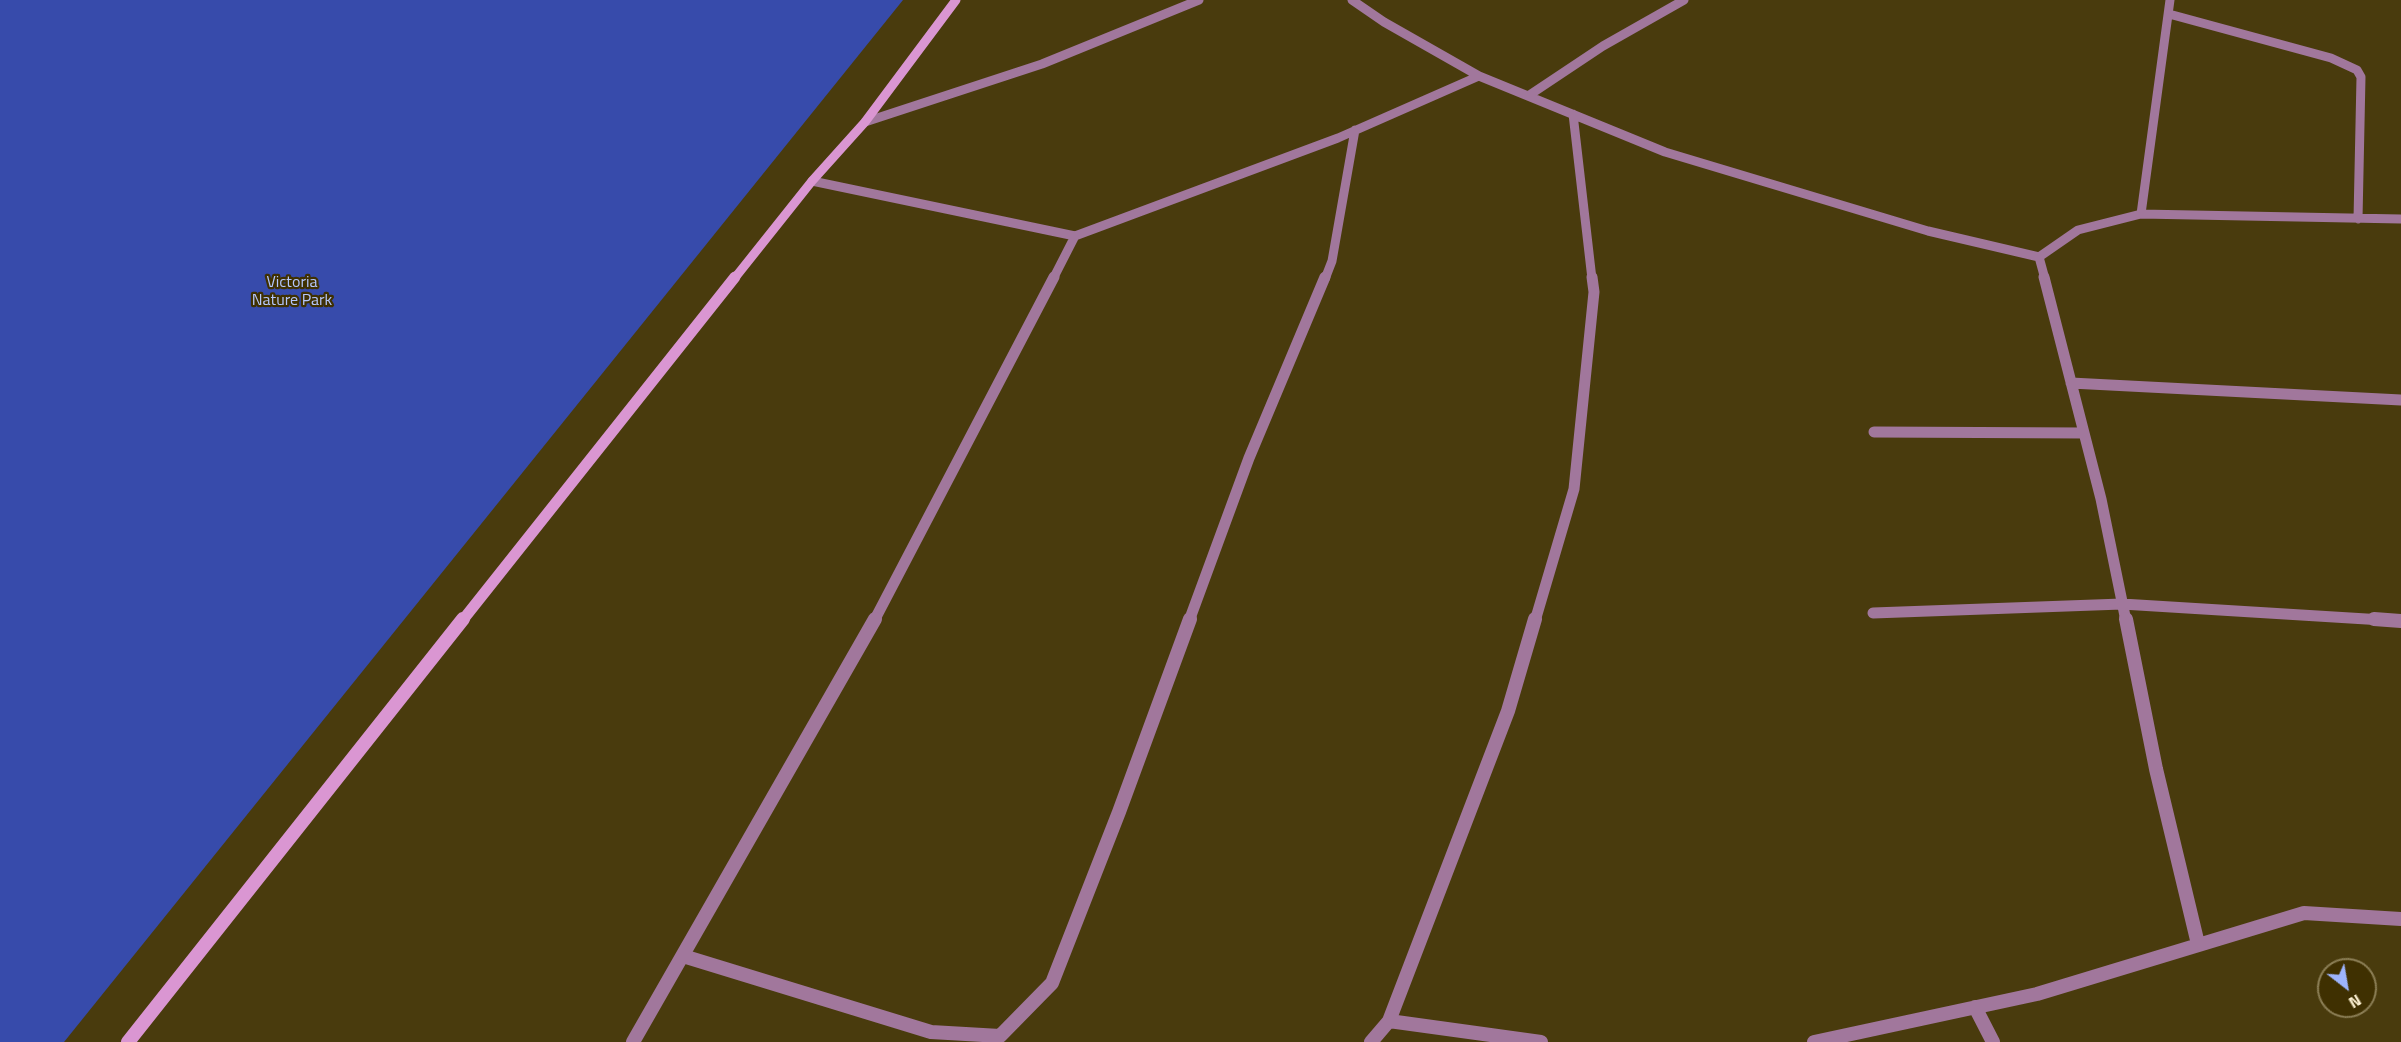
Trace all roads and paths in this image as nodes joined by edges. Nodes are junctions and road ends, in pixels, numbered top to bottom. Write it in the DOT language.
graph roads {
  1 [pos="956,0"];
  2 [pos="1199,0"];
  3 [pos="1352,0"];
  4 [pos="1684,0"];
  5 [pos="2170,0"];
  6 [pos="2169,14"];
  7 [pos="1479,76"];
  8 [pos="1528,96"];
  9 [pos="1573,114"];
  10 [pos="865,122"];
  11 [pos="1355,130"];
  12 [pos="812,181"];
  13 [pos="2141,214"];
  14 [pos="2358,219"];
  15 [pos="2401,219"];
  16 [pos="1075,236"];
  17 [pos="2039,257"];
  18 [pos="2071,383"];
  19 [pos="2401,400"];
  20 [pos="1874,432"];
  21 [pos="2084,433"];
  22 [pos="2122,604"];
  23 [pos="1874,613"];
  24 [pos="2401,621"];
  25 [pos="2401,919"];
  26 [pos="2198,944"];
  27 [pos="683,956"];
  28 [pos="1975,1007"];
  29 [pos="1389,1021"];
  30 [pos="128,1042"];
  31 [pos="633,1042"];
  32 [pos="1371,1042"];
  33 [pos="1541,1042"];
  34 [pos="1814,1042"];
  35 [pos="1993,1042"];
  1 -- 10 [label="street"];
  2 -- 10 [label="street"];
  3 -- 7 [label="street"];
  4 -- 8 [label="street"];
  5 -- 6 [label="street"];
  6 -- 13 [label="street"];
  6 -- 14 [label="street"];
  7 -- 8 [label="street"];
  7 -- 11 [label="street"];
  8 -- 9 [label="street"];
  9 -- 17 [label="street"];
  9 -- 29 [label="street"];
  10 -- 12 [label="street"];
  11 -- 16 [label="street"];
  11 -- 27 [label="street"];
  12 -- 16 [label="street"];
  12 -- 30 [label="street"];
  13 -- 14 [label="street"];
  13 -- 17 [label="street"];
  14 -- 15 [label="street"];
  16 -- 27 [label="street"];
  17 -- 18 [label="street"];
  18 -- 19 [label="street"];
  18 -- 21 [label="street"];
  20 -- 21 [label="street"];
  21 -- 22 [label="street"];
  22 -- 23 [label="street"];
  22 -- 24 [label="street"];
  22 -- 26 [label="street"];
  25 -- 26 [label="street"];
  26 -- 28 [label="street"];
  27 -- 31 [label="street"];
  28 -- 34 [label="street"];
  28 -- 35 [label="street"];
  29 -- 32 [label="street"];
  29 -- 33 [label="street"];
}
